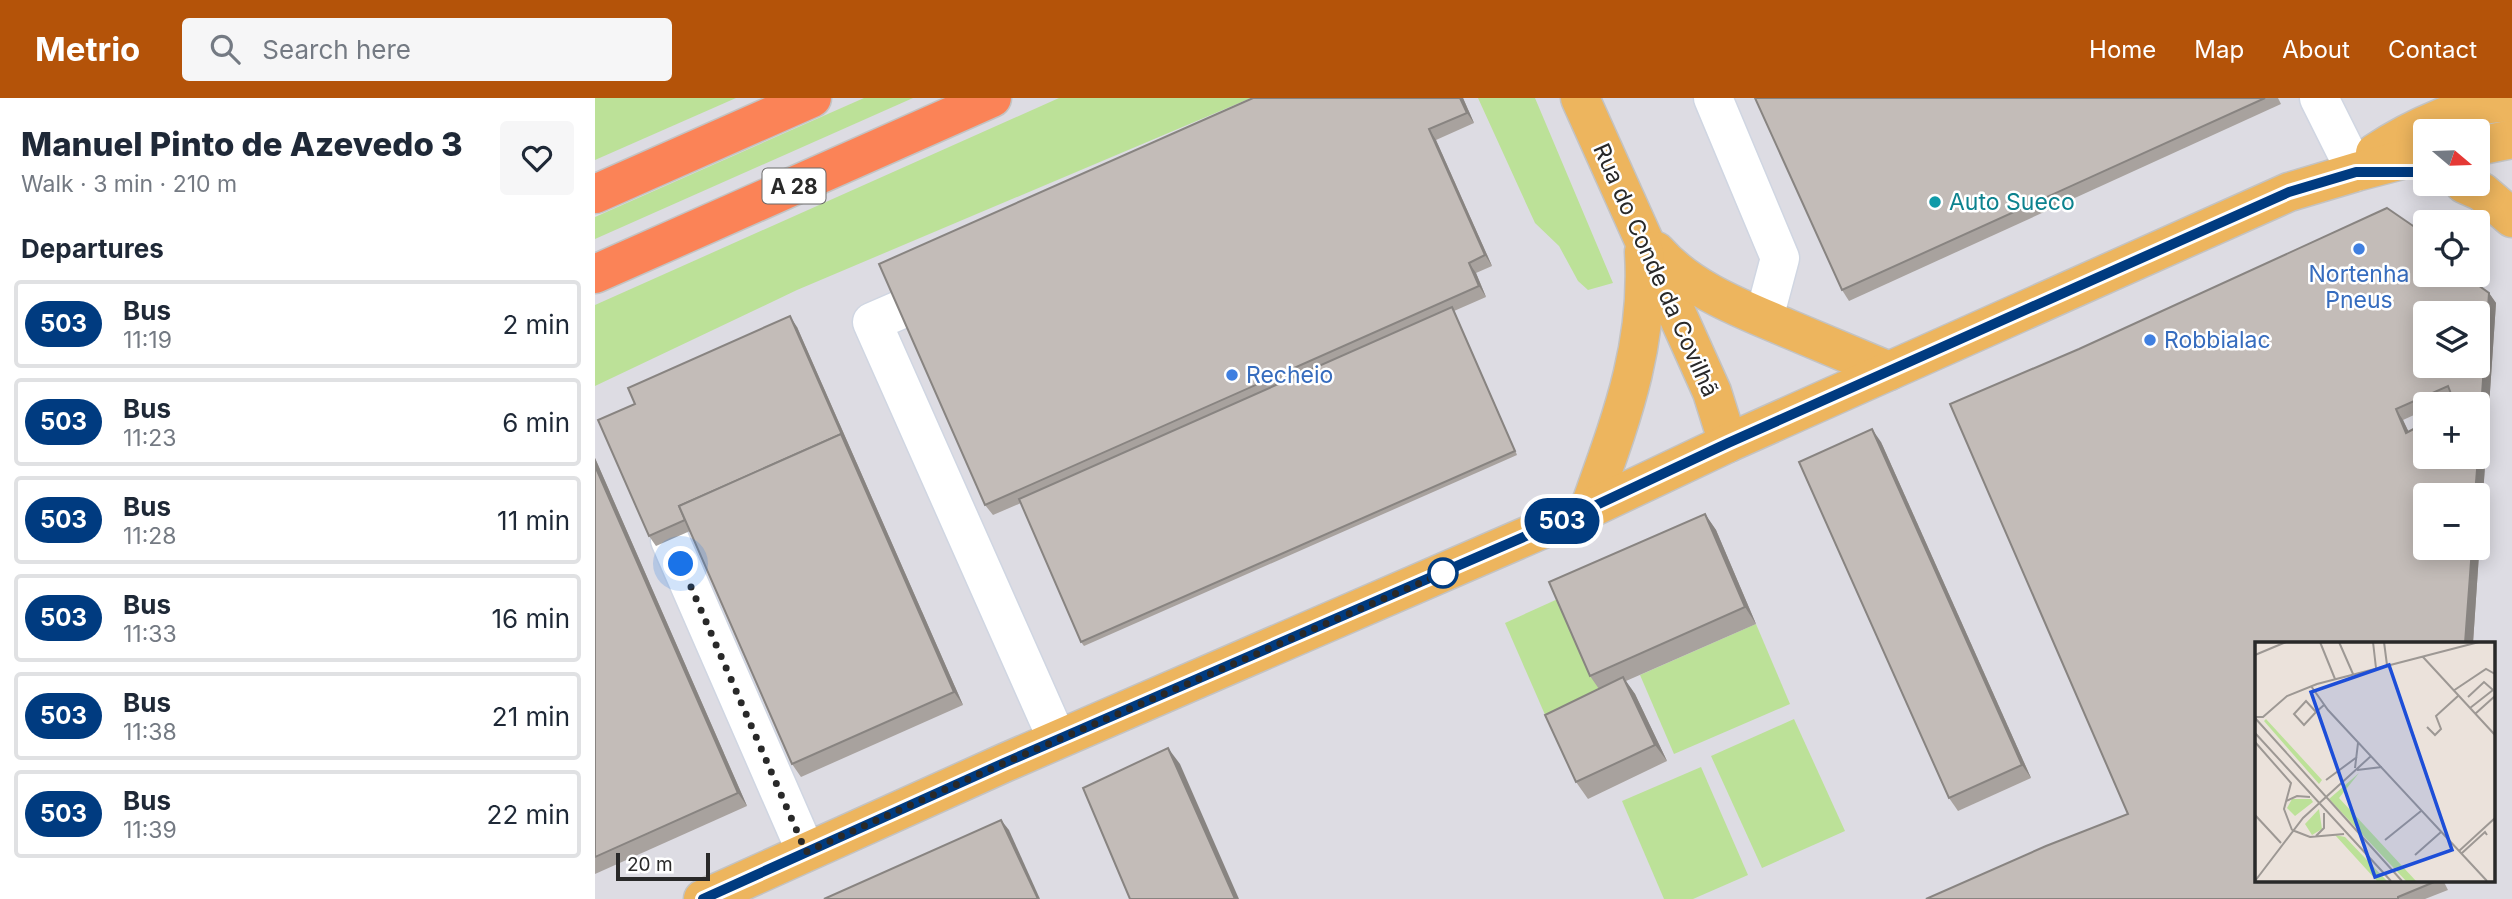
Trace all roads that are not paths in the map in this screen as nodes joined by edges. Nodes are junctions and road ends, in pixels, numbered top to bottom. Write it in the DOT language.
graph roads {
  1 [pos="812,98"];
  2 [pos="992,98"];
  3 [pos="1580,98"];
  4 [pos="1713,98"];
  5 [pos="2319,98"];
  6 [pos="2512,103"];
  7 [pos="2512,139"];
  8 [pos="2490,144"];
  9 [pos="2413,157"];
  10 [pos="2356,172"];
  11 [pos="2413,172"];
  12 [pos="595,194"];
  13 [pos="2487,196"];
  14 [pos="2512,218"];
  15 [pos="1643,236"];
  16 [pos="595,274"];
  17 [pos="902,309"];
  18 [pos="1764,318"];
  19 [pos="1889,371"];
  20 [pos="1728,443"];
  21 [pos="1588,509"];
  22 [pos="670,540"];
  23 [pos="1058,739"];
  24 [pos="806,852"];
  25 [pos="703,899"];
  1 -- 12 [label="highway"];
  2 -- 16 [label="highway, A 28"];
  3 -- 15 [label="main road, Rua do Conde da Covilhã"];
  4 -- 18 [label="lane"];
  5 -- 10 [label="lane"];
  6 -- 10 [label="main road"];
  7 -- 8 [label="main road"];
  9 -- 10 [label="main road"];
  10 -- 11 [label="main road"];
  10 -- 19 [label="main road"];
  13 -- 14 [label="main road"];
  15 -- 18 [label="main road"];
  15 -- 20 [label="main road, Rua do Conde da Covilhã"];
  15 -- 21 [label="main road"];
  17 -- 23 [label="lane"];
  18 -- 19 [label="main road"];
  19 -- 20 [label="main road"];
  20 -- 21 [label="main road"];
  21 -- 23 [label="main road"];
  22 -- 24 [label="lane"];
  23 -- 24 [label="main road"];
  24 -- 25 [label="main road"];
}
